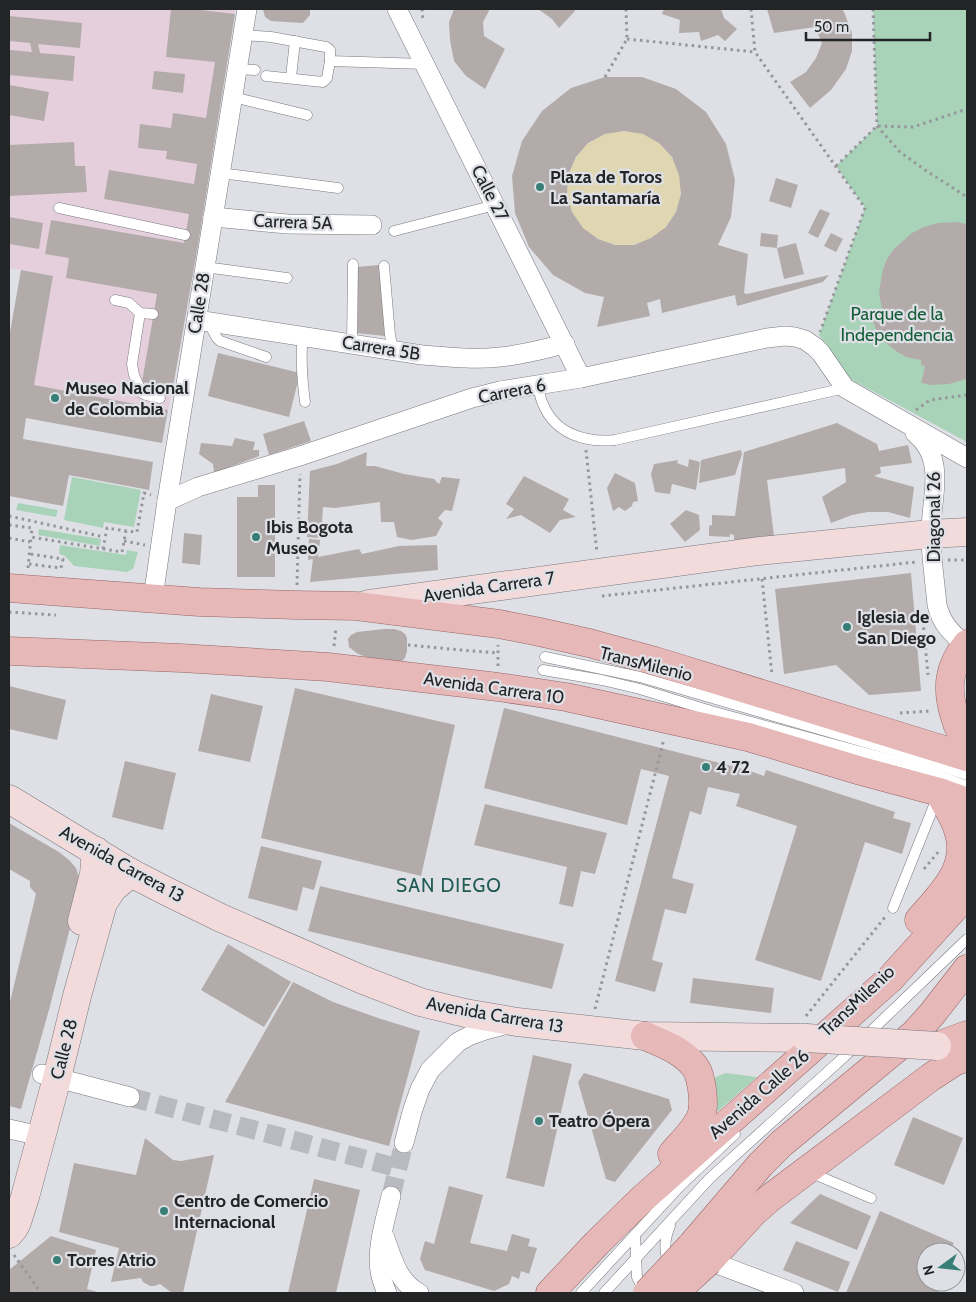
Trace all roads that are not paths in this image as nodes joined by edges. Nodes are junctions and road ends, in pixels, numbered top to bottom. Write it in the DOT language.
graph roads {
  1 [pos="247,9"];
  2 [pos="398,9"];
  3 [pos="243,35"];
  4 [pos="295,41"];
  5 [pos="330,61"];
  6 [pos="425,64"];
  7 [pos="266,76"];
  8 [pos="291,78"];
  9 [pos="233,96"];
  10 [pos="307,115"];
  11 [pos="220,173"];
  12 [pos="338,188"];
  13 [pos="495,205"];
  14 [pos="59,208"];
  15 [pos="213,218"];
  16 [pos="372,224"];
  17 [pos="394,231"];
  18 [pos="185,235"];
  19 [pos="353,264"];
  20 [pos="384,266"];
  21 [pos="205,267"];
  22 [pos="287,278"];
  23 [pos="115,300"];
  24 [pos="140,313"];
  25 [pos="153,314"];
  26 [pos="196,320"];
  27 [pos="303,336"];
  28 [pos="352,344"];
  29 [pos="565,344"];
  30 [pos="392,350"];
  31 [pos="266,357"];
  32 [pos="581,378"];
  33 [pos="538,385"];
  34 [pos="845,388"];
  35 [pos="160,398"];
  36 [pos="305,402"];
  37 [pos="901,421"];
  38 [pos="967,458"];
  39 [pos="159,502"];
  40 [pos="967,532"];
  41 [pos="924,545"];
  42 [pos="9,588"];
  43 [pos="153,598"];
  44 [pos="356,606"];
  45 [pos="966,645"];
  46 [pos="9,651"];
  47 [pos="545,657"];
  48 [pos="543,670"];
  49 [pos="967,740"];
  50 [pos="967,757"];
  51 [pos="910,765"];
  52 [pos="967,775"];
  53 [pos="967,786"];
  54 [pos="939,792"];
  55 [pos="9,799"];
  56 [pos="967,802"];
  57 [pos="96,851"];
  58 [pos="131,873"];
  59 [pos="967,894"];
  60 [pos="893,908"];
  61 [pos="967,940"];
  62 [pos="967,969"];
  63 [pos="902,981"];
  64 [pos="967,993"];
  65 [pos="888,994"];
  66 [pos="517,1022"];
  67 [pos="848,1032"];
  68 [pos="967,1035"];
  69 [pos="645,1036"];
  70 [pos="810,1040"];
  71 [pos="926,1040"];
  72 [pos="967,1056"];
  73 [pos="49,1076"];
  74 [pos="130,1097"];
  75 [pos="742,1127"];
  76 [pos="25,1132"];
  77 [pos="404,1143"];
  78 [pos="806,1171"];
  79 [pos="9,1187"];
  80 [pos="391,1196"];
  81 [pos="871,1198"];
  82 [pos="677,1216"];
  83 [pos="383,1232"];
  84 [pos="635,1234"];
  85 [pos="9,1238"];
  86 [pos="597,1243"];
  87 [pos="700,1254"];
  88 [pos="636,1260"];
  89 [pos="681,1286"];
  90 [pos="387,1293"];
  91 [pos="419,1293"];
  92 [pos="550,1293"];
  93 [pos="581,1293"];
  94 [pos="604,1293"];
  95 [pos="640,1293"];
  96 [pos="645,1293"];
  97 [pos="660,1293"];
  98 [pos="794,1293"];
  1 -- 3 [label="street, Calle 28"];
  2 -- 6 [label="street, Calle 27"];
  3 -- 4 [label="lane"];
  3 -- 9 [label="street, Calle 28"];
  4 -- 5 [label="lane"];
  4 -- 8 [label="lane"];
  5 -- 6 [label="lane"];
  5 -- 8 [label="lane"];
  6 -- 13 [label="street, Calle 27"];
  7 -- 8 [label="lane"];
  9 -- 10 [label="lane"];
  9 -- 11 [label="street, Calle 28"];
  11 -- 12 [label="lane"];
  11 -- 15 [label="street, Calle 28"];
  13 -- 17 [label="lane"];
  13 -- 29 [label="street, Calle 27"];
  14 -- 18 [label="lane"];
  15 -- 16 [label="street, Carrera 5A"];
  15 -- 21 [label="street, Calle 28"];
  19 -- 28 [label="lane"];
  20 -- 30 [label="lane"];
  21 -- 22 [label="lane"];
  21 -- 26 [label="street, Calle 28"];
  23 -- 24 [label="lane"];
  24 -- 25 [label="lane"];
  24 -- 35 [label="lane"];
  26 -- 27 [label="street, Carrera 5B"];
  26 -- 31 [label="lane"];
  26 -- 39 [label="street, Calle 28"];
  27 -- 28 [label="street, Carrera 5B"];
  27 -- 36 [label="lane"];
  28 -- 30 [label="street, Carrera 5B"];
  29 -- 30 [label="street, Carrera 5B"];
  29 -- 32 [label="street, Calle 27"];
  32 -- 33 [label="street, Carrera 6"];
  32 -- 34 [label="street, Carrera 6"];
  33 -- 34 [label="lane"];
  33 -- 39 [label="street, Carrera 6"];
  34 -- 37 [label="street, Diagonal 26"];
  37 -- 38 [label="street, Diagonal 26"];
  37 -- 41 [label="street, Diagonal 26"];
  39 -- 43 [label="street, Calle 28"];
  40 -- 41 [label="street, Avenida Carrera 7"];
  41 -- 44 [label="street, Avenida Carrera 7"];
  41 -- 45 [label="street, Diagonal 26"];
  42 -- 43 [label="main road, Avenida Carrera 7"];
  43 -- 44 [label="main road, Avenida Carrera 7"];
  44 -- 50 [label="main road"];
  45 -- 49 [label="main road"];
  46 -- 54 [label="main road, Avenida Carrera 10"];
  47 -- 52 [label="lane, TransMilenio"];
  48 -- 51 [label="lane, TransMilenio"];
  51 -- 53 [label="lane, TransMilenio"];
  51 -- 54 [label="lane, TransMilenio"];
  54 -- 56 [label="main road, Avenida Carrera 10"];
  54 -- 60 [label="lane"];
  54 -- 70 [label="main road"];
  55 -- 57 [label="street, Avenida Carrera 13"];
  57 -- 58 [label="street, Avenida Carrera 13"];
  57 -- 73 [label="street, Calle 28"];
  58 -- 66 [label="street, Avenida Carrera 13"];
  58 -- 73 [label="street, Calle 28"];
  59 -- 70 [label="main road, Avenida Calle 26"];
  61 -- 82 [label="lane, TransMilenio"];
  62 -- 71 [label="main road"];
  63 -- 65 [label="lane, TransMilenio"];
  64 -- 71 [label="main road"];
  66 -- 69 [label="street, Avenida Carrera 13"];
  66 -- 77 [label="street"];
  67 -- 70 [label="lane, TransMilenio"];
  68 -- 71 [label="main road"];
  69 -- 70 [label="street, Avenida Carrera 13"];
  69 -- 86 [label="main road"];
  70 -- 71 [label="street, Avenida Carrera 13, bridge"];
  70 -- 86 [label="main road, Avenida Calle 26"];
  71 -- 72 [label="street, Avenida Carrera 13"];
  71 -- 87 [label="main road"];
  72 -- 78 [label="main road"];
  73 -- 74 [label="street"];
  73 -- 76 [label="street, Calle 28"];
  75 -- 84 [label="lane"];
  76 -- 79 [label="street, Calle 28"];
  76 -- 85 [label="street, Calle 28"];
  78 -- 81 [label="lane"];
  78 -- 87 [label="main road"];
  80 -- 83 [label="street"];
  82 -- 88 [label="lane, TransMilenio"];
  82 -- 89 [label="lane, TransMilenio"];
  83 -- 90 [label="street"];
  83 -- 91 [label="street"];
  84 -- 88 [label="lane"];
  84 -- 93 [label="lane"];
  86 -- 92 [label="main road, Avenida Calle 26"];
  87 -- 89 [label="main road, bridge"];
  87 -- 96 [label="main road, bridge"];
  87 -- 98 [label="street"];
  88 -- 94 [label="lane, TransMilenio"];
  88 -- 96 [label="lane"];
  95 -- 96 [label="lane"];
  96 -- 97 [label="lane"];
}
